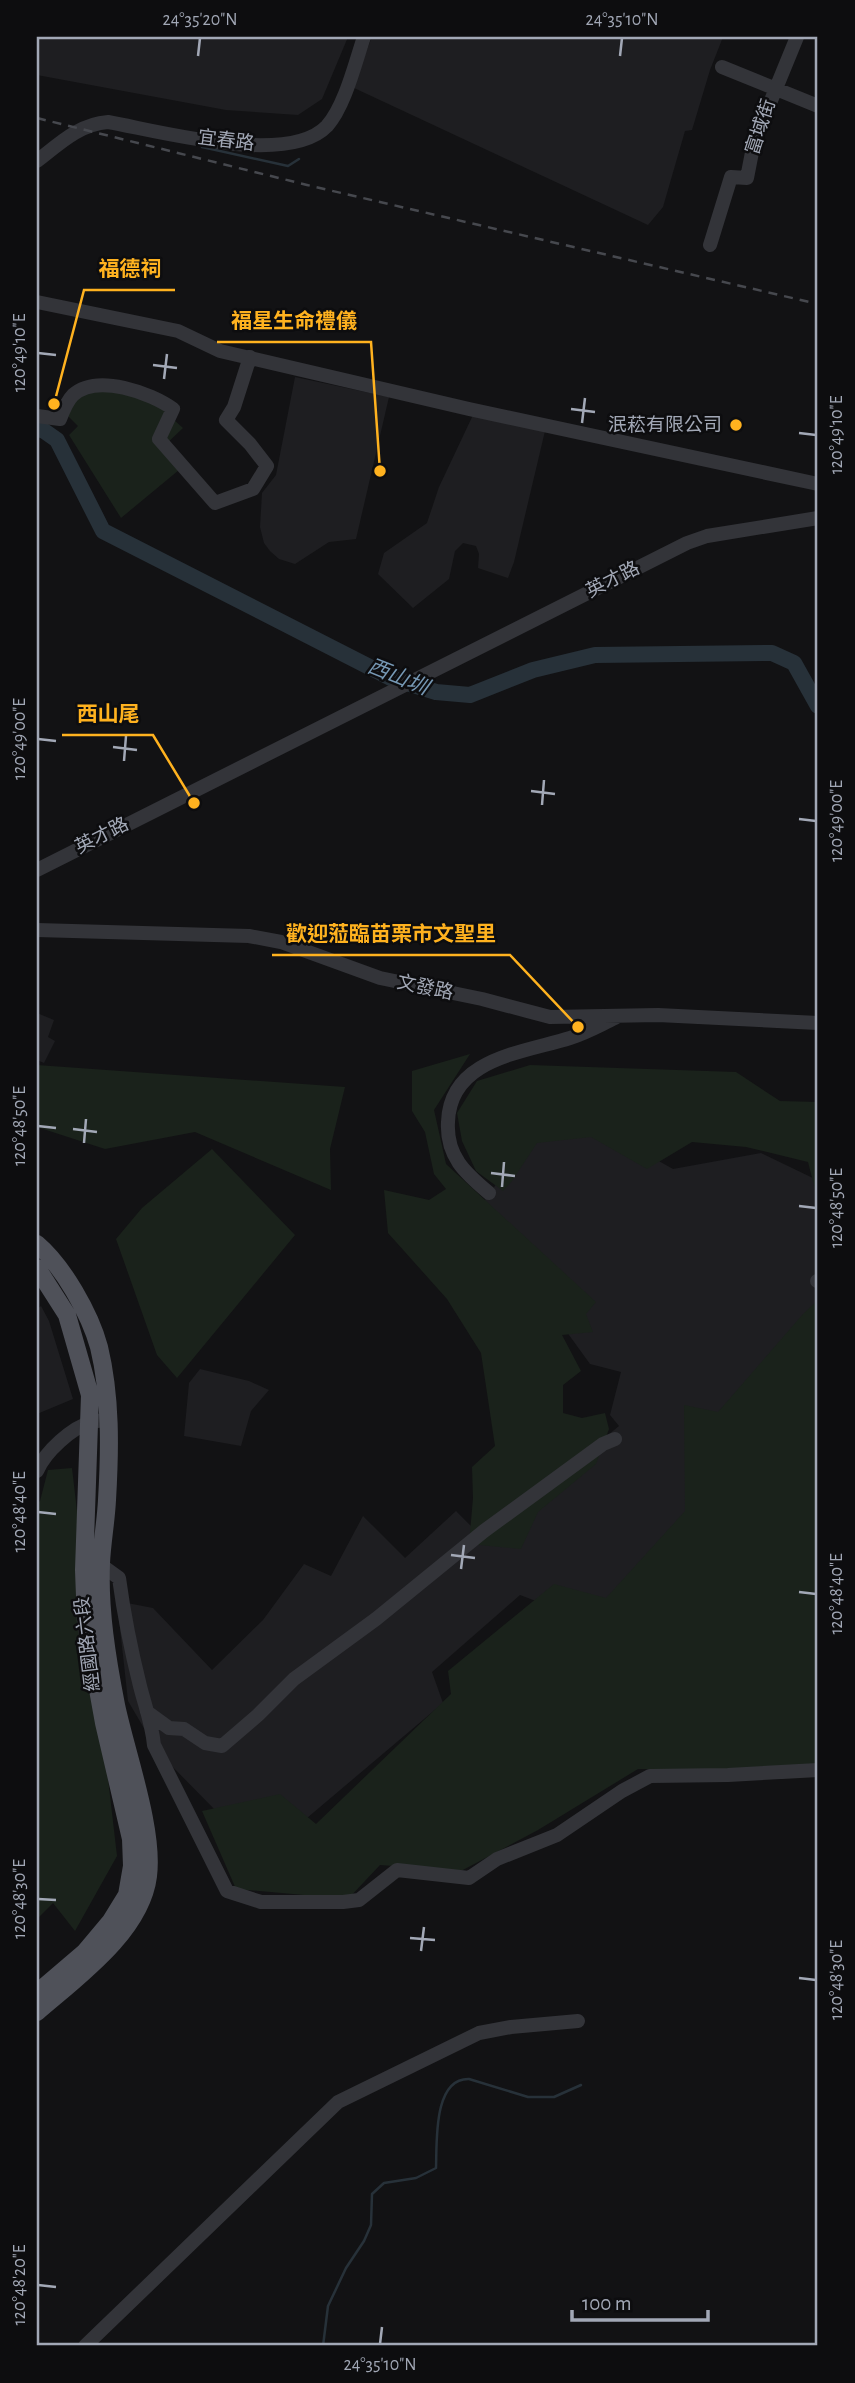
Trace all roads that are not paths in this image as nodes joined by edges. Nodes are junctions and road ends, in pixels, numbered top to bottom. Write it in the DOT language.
graph roads {
  1 [pos="364,37"];
  2 [pos="797,37"];
  3 [pos="722,67"];
  4 [pos="774,88"];
  5 [pos="818,106"];
  6 [pos="37,161"];
  7 [pos="710,245"];
  8 [pos="37,302"];
  9 [pos="250,357"];
  10 [pos="37,416"];
  11 [pos="818,484"];
  12 [pos="818,518"];
  13 [pos="37,870"];
  14 [pos="37,929"];
  15 [pos="623,1015"];
  16 [pos="818,1023"];
  17 [pos="489,1193"];
  18 [pos="37,1244"];
  19 [pos="37,1268"];
  20 [pos="110,1420"];
  21 [pos="91,1422"];
  22 [pos="615,1439"];
  23 [pos="37,1471"];
  24 [pos="93,1564"];
  25 [pos="146,1711"];
  26 [pos="818,1770"];
  27 [pos="37,1993"];
  28 [pos="37,2012"];
  29 [pos="578,2021"];
  30 [pos="85,2346"];
  1 -- 6 [label="street, 宜春路"];
  2 -- 4 [label="street, 富域街"];
  3 -- 4 [label="street"];
  4 -- 5 [label="street"];
  4 -- 7 [label="street, 富域街"];
  8 -- 9 [label="street"];
  9 -- 10 [label="street"];
  9 -- 11 [label="street"];
  12 -- 13 [label="street, 英才路"];
  14 -- 15 [label="street, 文發路"];
  15 -- 16 [label="street, 文發路"];
  15 -- 17 [label="street"];
  18 -- 20 [label="main road, 經國路六段"];
  19 -- 21 [label="main road, 經國路六段"];
  20 -- 21 [label="street"];
  20 -- 24 [label="main road, 經國路六段"];
  21 -- 23 [label="street"];
  21 -- 24 [label="main road, 經國路六段"];
  22 -- 25 [label="street"];
  24 -- 25 [label="street"];
  24 -- 27 [label="main road, 經國路六段"];
  24 -- 28 [label="main road, 經國路六段"];
  25 -- 26 [label="street"];
  29 -- 30 [label="street"];
}
